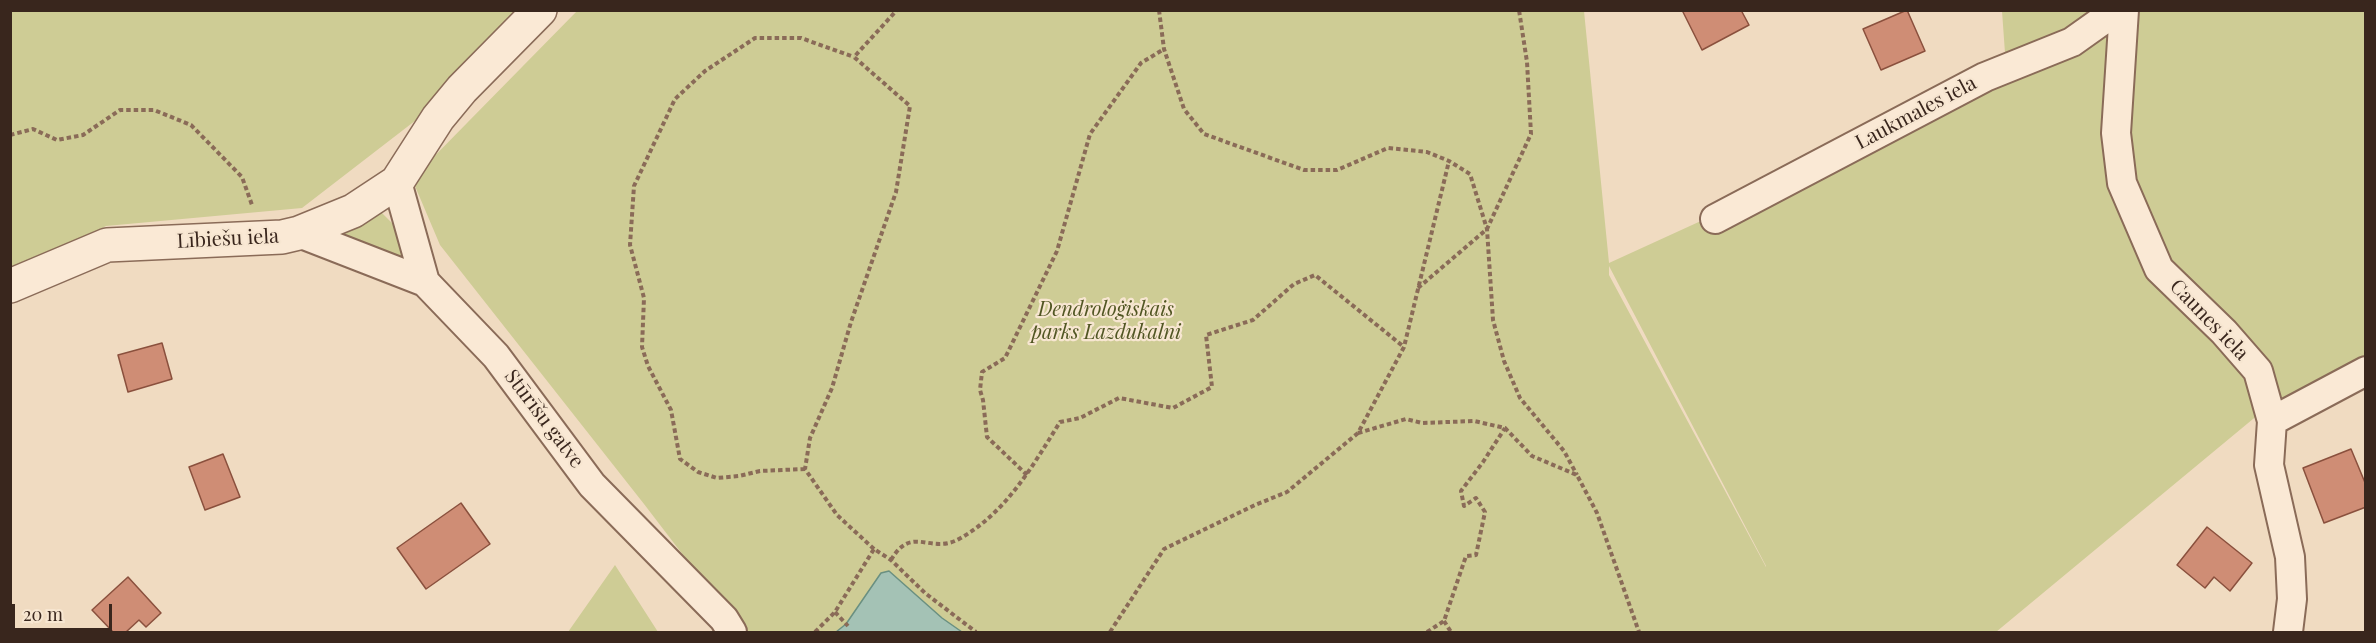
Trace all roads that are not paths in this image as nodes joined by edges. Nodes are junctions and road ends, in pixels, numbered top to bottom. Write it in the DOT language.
graph roads {
  1 [pos="540,10"];
  2 [pos="2117,10"];
  3 [pos="2124,10"];
  4 [pos="397,182"];
  5 [pos="1715,219"];
  6 [pos="299,233"];
  7 [pos="425,282"];
  8 [pos="10,286"];
  9 [pos="2366,371"];
  10 [pos="2272,421"];
  11 [pos="732,633"];
  12 [pos="2288,633"];
  1 -- 4 [label="street, Lībiešu iela"];
  2 -- 5 [label="street, Laukmales iela"];
  3 -- 10 [label="street, Caunes iela"];
  4 -- 6 [label="street, Lībiešu iela"];
  4 -- 7 [label="street, Stūrīšu gatve"];
  6 -- 7 [label="street"];
  6 -- 8 [label="street, Lībiešu iela"];
  7 -- 11 [label="street, Stūrīšu gatve"];
  9 -- 10 [label="street"];
  10 -- 12 [label="street, Caunes iela"];
}
